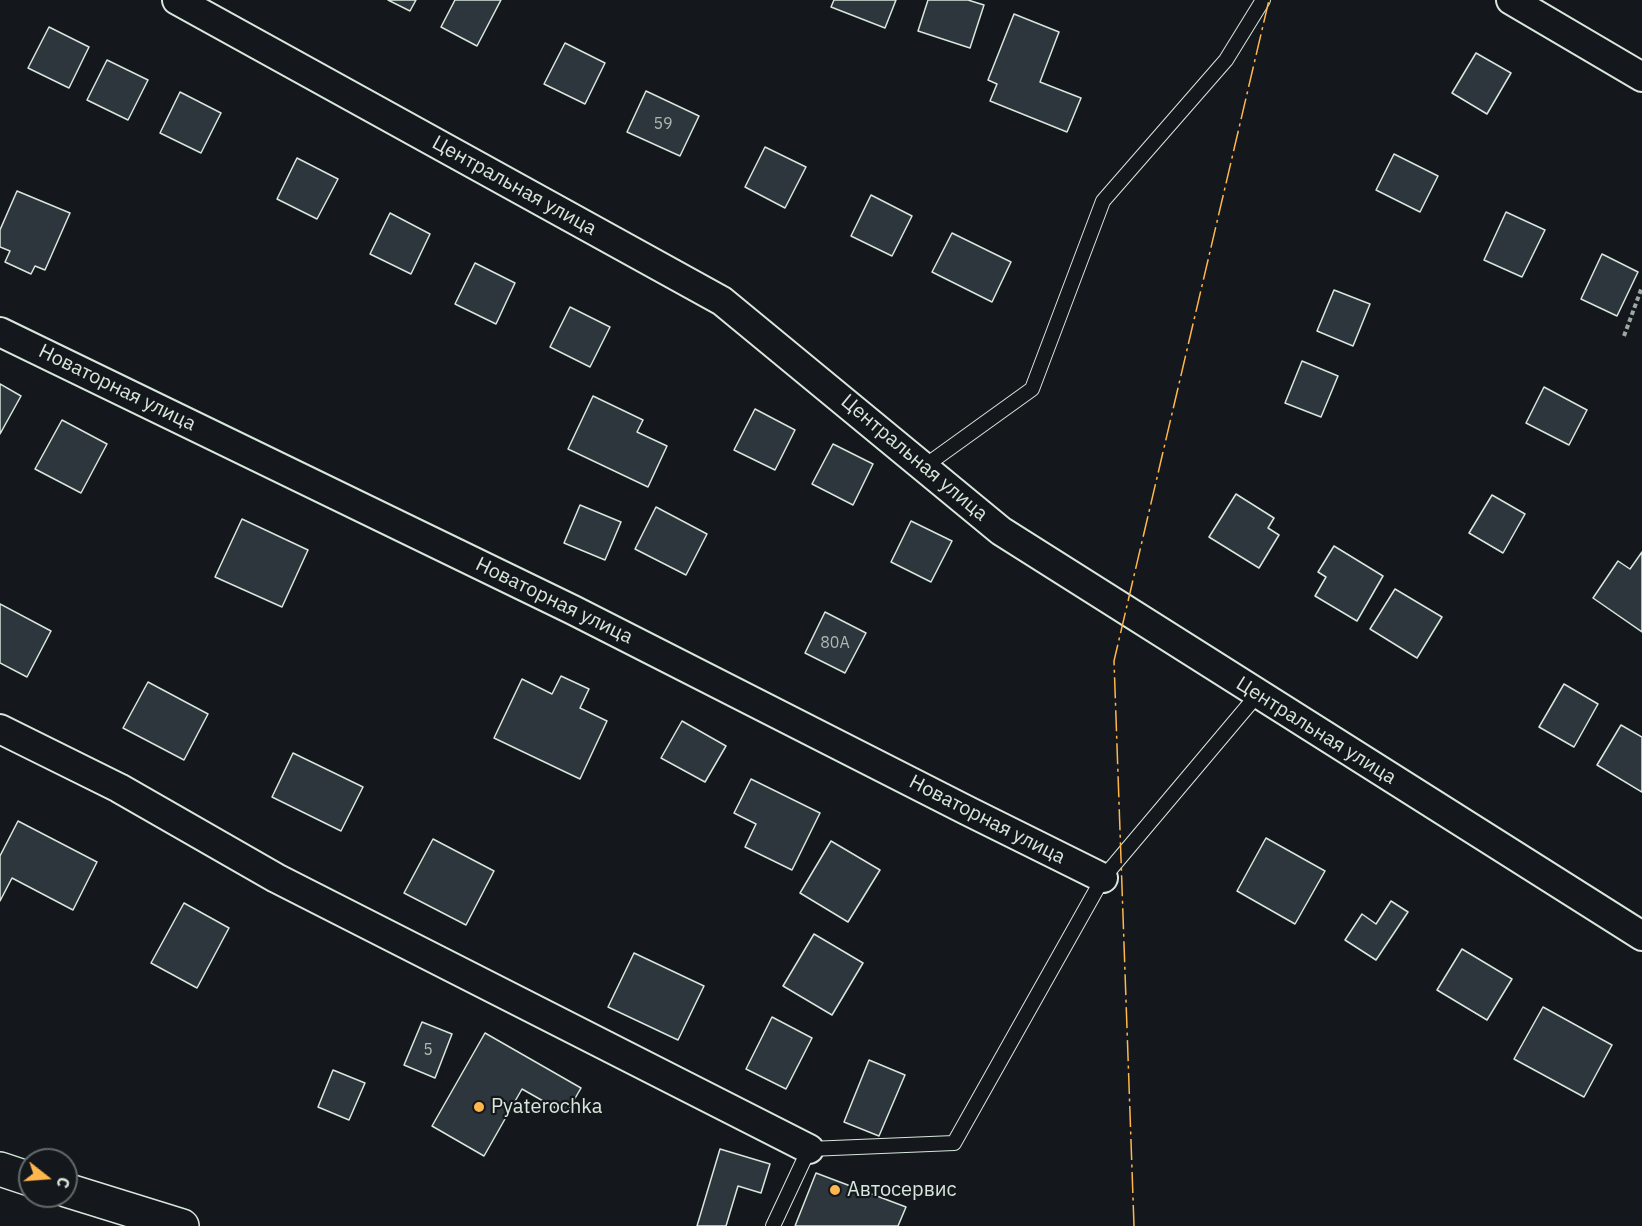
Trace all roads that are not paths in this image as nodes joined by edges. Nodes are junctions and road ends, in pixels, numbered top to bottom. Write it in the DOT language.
graph roads {
  1 [pos="177,0"];
  2 [pos="1263,0"];
  3 [pos="1511,0"];
  4 [pos="1642,77"];
  5 [pos="0,332"];
  6 [pos="925,466"];
  7 [pos="1258,694"];
  8 [pos="0,729"];
  9 [pos="1103,878"];
  10 [pos="1642,936"];
  11 [pos="809,1149"];
  12 [pos="0,1169"];
  13 [pos="18,1175"];
  14 [pos="78,1194"];
  15 [pos="182,1226"];
  16 [pos="772,1226"];
  1 -- 6 [label="street, Центральная улица"];
  2 -- 6 [label="lane"];
  3 -- 4 [label="street"];
  5 -- 9 [label="street, Новаторная улица"];
  6 -- 7 [label="street, Центральная улица"];
  7 -- 9 [label="lane"];
  7 -- 10 [label="street, Центральная улица"];
  8 -- 11 [label="street"];
  9 -- 11 [label="lane"];
  11 -- 16 [label="lane"];
  12 -- 13 [label="main road"];
  14 -- 15 [label="main road"];
}
